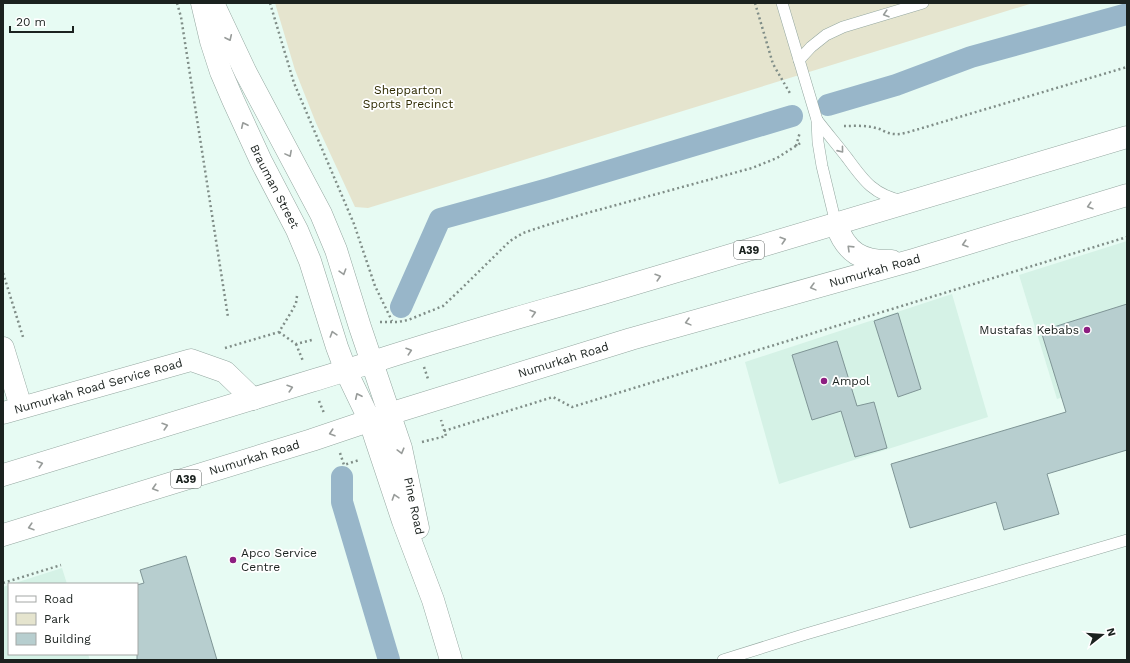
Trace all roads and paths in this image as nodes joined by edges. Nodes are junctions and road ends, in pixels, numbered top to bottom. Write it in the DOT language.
graph roads {
  1 [pos="177,3"];
  2 [pos="202,3"];
  3 [pos="213,3"];
  4 [pos="270,3"];
  5 [pos="755,3"];
  6 [pos="782,3"];
  7 [pos="923,3"];
  8 [pos="800,60"];
  9 [pos="1127,67"];
  10 [pos="792,97"];
  11 [pos="801,128"];
  12 [pos="822,132"];
  13 [pos="1127,137"];
  14 [pos="796,146"];
  15 [pos="1127,195"];
  16 [pos="911,202"];
  17 [pos="836,224"];
  18 [pos="1127,237"];
  19 [pos="336,250"];
  20 [pos="310,260"];
  21 [pos="913,260"];
  22 [pos="3,272"];
  23 [pos="298,291"];
  24 [pos="228,317"];
  25 [pos="392,321"];
  26 [pos="360,326"];
  27 [pos="279,332"];
  28 [pos="334,334"];
  29 [pos="24,341"];
  30 [pos="296,344"];
  31 [pos="3,348"];
  32 [pos="191,360"];
  33 [pos="372,362"];
  34 [pos="346,371"];
  35 [pos="310,381"];
  36 [pos="252,399"];
  37 [pos="12,410"];
  38 [pos="379,417"];
  39 [pos="444,431"];
  40 [pos="332,433"];
  41 [pos="344,465"];
  42 [pos="3,475"];
  43 [pos="3,535"];
  44 [pos="1127,540"];
  45 [pos="61,565"];
  46 [pos="3,583"];
  47 [pos="451,660"];
  48 [pos="723,660"];
  1 -- 24 [label="path"];
  20 -- 2 [label="main road, Brauman Street, one-way"];
  3 -- 19 [label="main road, one-way"];
  4 -- 25 [label="path"];
  5 -- 10 [label="path"];
  6 -- 8 [label="lane"];
  7 -- 8 [label="lane, one-way"];
  8 -- 12 [label="lane"];
  9 -- 12 [label="path"];
  11 -- 14 [label="path"];
  12 -- 14 [label="path"];
  12 -- 16 [label="lane, one-way"];
  12 -- 17 [label="lane"];
  13 -- 16 [label="main road, A39"];
  14 -- 25 [label="path"];
  15 -- 21 [label="main road, Numurkah Road / A39, one-way"];
  16 -- 17 [label="main road, A39"];
  21 -- 17 [label="main road, one-way"];
  33 -- 17 [label="main road, A39, one-way"];
  18 -- 39 [label="path"];
  19 -- 20 [label="main road"];
  19 -- 26 [label="main road, one-way"];
  28 -- 20 [label="main road, Brauman Street, one-way"];
  21 -- 38 [label="main road, Numurkah Road / A39, one-way"];
  22 -- 29 [label="path"];
  23 -- 27 [label="path"];
  25 -- 26 [label="path"];
  26 -- 33 [label="main road"];
  27 -- 30 [label="path"];
  27 -- 32 [label="path"];
  28 -- 30 [label="path"];
  28 -- 34 [label="main road, Brauman Street"];
  30 -- 35 [label="path"];
  31 -- 37 [label="main road"];
  32 -- 36 [label="main road, Numurkah Road Service Road"];
  32 -- 37 [label="main road, Numurkah Road Service Road"];
  33 -- 34 [label="main road, A39"];
  33 -- 38 [label="main road"];
  34 -- 35 [label="main road, A39"];
  38 -- 34 [label="main road, Brauman Street, one-way"];
  36 -- 35 [label="main road, A39, one-way"];
  35 -- 40 [label="path"];
  42 -- 36 [label="main road, A39, one-way"];
  38 -- 40 [label="main road, Numurkah Road / A39, one-way"];
  38 -- 47 [label="main road, Pine Road"];
  40 -- 41 [label="path"];
  40 -- 43 [label="main road, Numurkah Road / A39, one-way"];
  44 -- 48 [label="lane"];
  45 -- 46 [label="path"];
}
